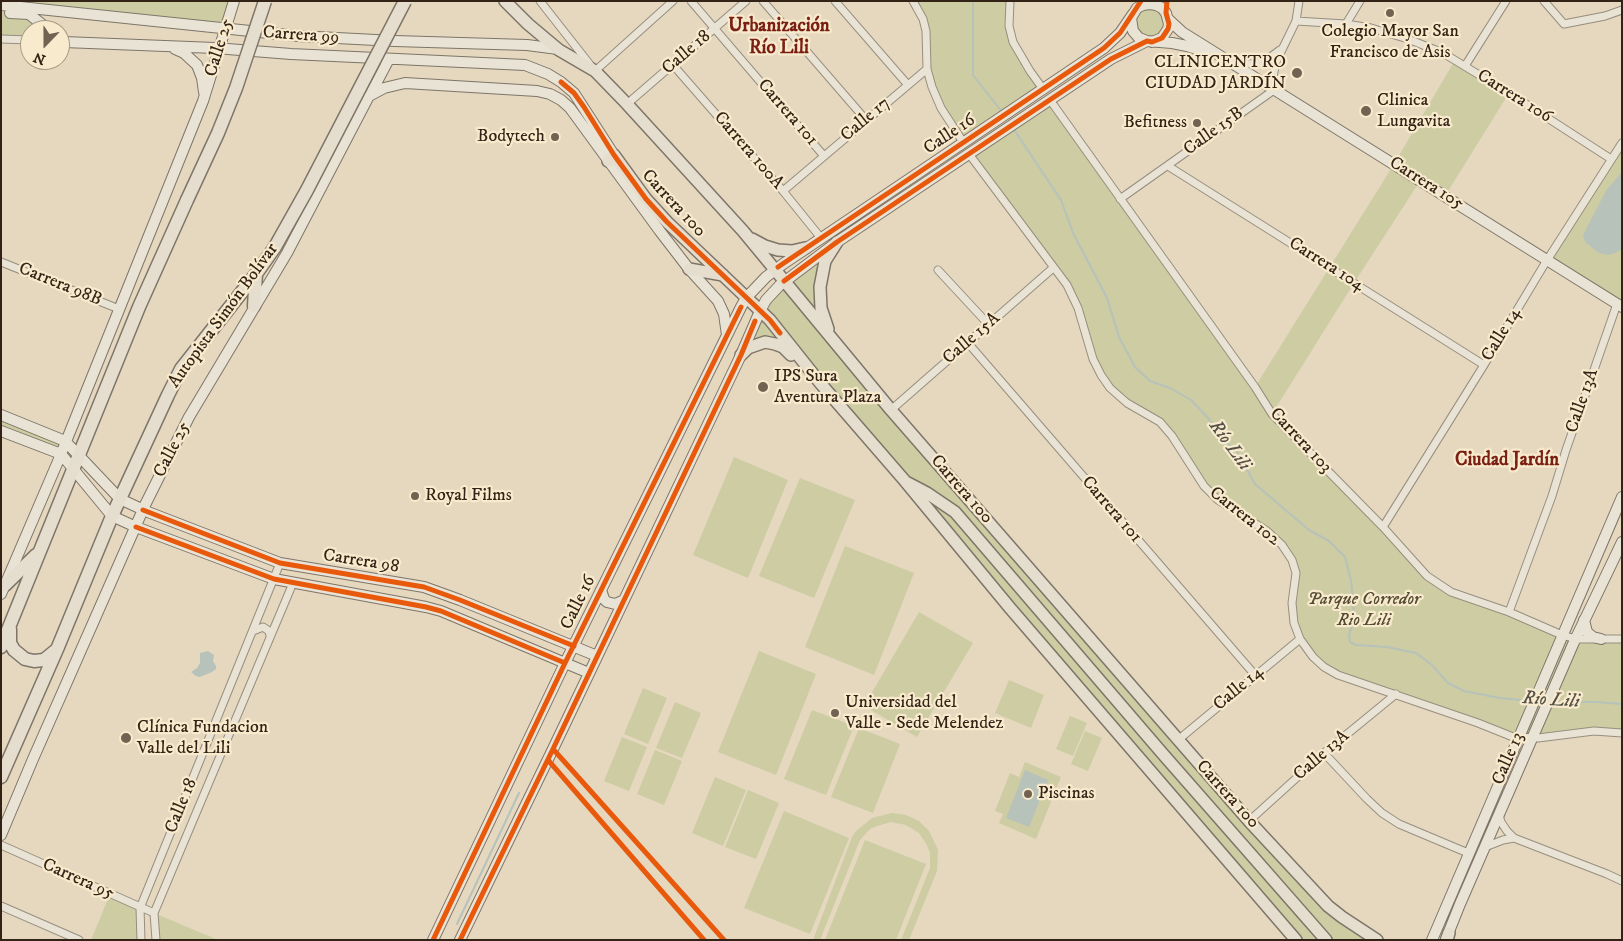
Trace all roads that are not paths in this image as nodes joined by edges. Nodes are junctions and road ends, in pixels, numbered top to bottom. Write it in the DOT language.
graph roads {
  1 [pos="234,1"];
  2 [pos="265,1"];
  3 [pos="405,1"];
  4 [pos="505,1"];
  5 [pos="540,1"];
  6 [pos="673,1"];
  7 [pos="691,1"];
  8 [pos="746,1"];
  9 [pos="763,1"];
  10 [pos="835,1"];
  11 [pos="913,1"];
  12 [pos="1010,1"];
  13 [pos="1167,1"];
  14 [pos="1299,1"];
  15 [pos="1360,1"];
  16 [pos="1506,1"];
  17 [pos="1544,1"];
  18 [pos="1,5"];
  19 [pos="1137,8"];
  20 [pos="1622,10"];
  21 [pos="1,12"];
  22 [pos="230,13"];
  23 [pos="1167,16"];
  24 [pos="36,20"];
  25 [pos="1296,22"];
  26 [pos="1346,24"];
  27 [pos="210,27"];
  28 [pos="714,29"];
  29 [pos="225,30"];
  30 [pos="1,38"];
  31 [pos="20,39"];
  32 [pos="70,42"];
  33 [pos="1150,42"];
  34 [pos="167,47"];
  35 [pos="1282,48"];
  36 [pos="219,49"];
  37 [pos="559,50"];
  38 [pos="389,59"];
  39 [pos="1230,62"];
  40 [pos="673,65"];
  41 [pos="1465,66"];
  42 [pos="927,69"];
  43 [pos="595,71"];
  44 [pos="548,74"];
  45 [pos="908,85"];
  46 [pos="1043,89"];
  47 [pos="1274,90"];
  48 [pos="369,96"];
  49 [pos="1050,100"];
  50 [pos="203,102"];
  51 [pos="627,104"];
  52 [pos="866,120"];
  53 [pos="963,142"];
  54 [pos="1622,143"];
  55 [pos="969,154"];
  56 [pos="824,156"];
  57 [pos="611,158"];
  58 [pos="1611,159"];
  59 [pos="1168,166"];
  60 [pos="783,191"];
  61 [pos="1120,199"];
  62 [pos="743,231"];
  63 [pos="821,238"];
  64 [pos="837,242"];
  65 [pos="805,248"];
  66 [pos="1547,260"];
  67 [pos="1,262"];
  68 [pos="1053,268"];
  69 [pos="689,269"];
  70 [pos="775,270"];
  71 [pos="938,270"];
  72 [pos="256,274"];
  73 [pos="723,275"];
  74 [pos="784,282"];
  75 [pos="746,298"];
  76 [pos="1619,305"];
  77 [pos="254,306"];
  78 [pos="118,309"];
  79 [pos="760,310"];
  80 [pos="989,325"];
  81 [pos="727,335"];
  82 [pos="832,340"];
  83 [pos="968,343"];
  84 [pos="741,355"];
  85 [pos="1484,365"];
  86 [pos="821,384"];
  87 [pos="891,410"];
  88 [pos="1,415"];
  89 [pos="1,431"];
  90 [pos="65,441"];
  91 [pos="60,454"];
  92 [pos="79,457"];
  93 [pos="74,470"];
  94 [pos="905,481"];
  95 [pos="1622,496"];
  96 [pos="120,500"];
  97 [pos="143,510"];
  98 [pos="112,516"];
  99 [pos="136,527"];
  100 [pos="1383,527"];
  101 [pos="1622,542"];
  102 [pos="40,551"];
  103 [pos="280,563"];
  104 [pos="274,579"];
  105 [pos="293,583"];
  106 [pos="3,590"];
  107 [pos="601,590"];
  108 [pos="622,602"];
  109 [pos="1509,612"];
  110 [pos="1584,620"];
  111 [pos="515,622"];
  112 [pos="10,627"];
  113 [pos="253,631"];
  114 [pos="491,632"];
  115 [pos="1562,635"];
  116 [pos="270,636"];
  117 [pos="1300,639"];
  118 [pos="1576,639"];
  119 [pos="1601,639"];
  120 [pos="1622,639"];
  121 [pos="574,646"];
  122 [pos="1,647"];
  123 [pos="58,647"];
  124 [pos="597,656"];
  125 [pos="565,663"];
  126 [pos="589,673"];
  127 [pos="1255,675"];
  128 [pos="1396,694"];
  129 [pos="1622,733"];
  130 [pos="1518,738"];
  131 [pos="1532,738"];
  132 [pos="1178,740"];
  133 [pos="1324,753"];
  134 [pos="1,777"];
  135 [pos="1499,814"];
  136 [pos="1249,821"];
  137 [pos="1,835"];
  138 [pos="1514,838"];
  139 [pos="1,845"];
  140 [pos="1485,847"];
  141 [pos="1468,853"];
  142 [pos="1622,881"];
  143 [pos="1,906"];
  144 [pos="140,908"];
  145 [pos="154,913"];
  146 [pos="1447,937"];
  147 [pos="79,940"];
  148 [pos="142,940"];
  149 [pos="156,940"];
  150 [pos="433,940"];
  151 [pos="460,940"];
  152 [pos="1296,940"];
  153 [pos="1326,940"];
  154 [pos="1377,940"];
  155 [pos="1432,940"];
  1 -- 22 [label="street, Calle 25"];
  2 -- 92 [label="highway, bridge"];
  3 -- 72 [label="highway, Autopista Simón Bolívar, bridge"];
  4 -- 37 [label="main road"];
  5 -- 43 [label="street, Carrera 100"];
  6 -- 43 [label="street"];
  7 -- 28 [label="street, Carrera 101"];
  8 -- 28 [label="street, Calle 18"];
  9 -- 52 [label="street"];
  10 -- 45 [label="street"];
  11 -- 42 [label="street"];
  12 -- 46 [label="street"];
  13 -- 23 [label="street"];
  14 -- 25 [label="street"];
  15 -- 26 [label="street"];
  16 -- 41 [label="street"];
  17 -- 20 [label="street"];
  18 -- 27 [label="street, Carrera 99"];
  19 -- 23 [label="street"];
  19 -- 33 [label="street"];
  19 -- 46 [label="street, Calle 16"];
  21 -- 24 [label="street"];
  22 -- 27 [label="street"];
  22 -- 29 [label="street, Calle 25"];
  23 -- 33 [label="street"];
  23 -- 39 [label="street, Carrera 105"];
  25 -- 26 [label="street, Carrera 106"];
  25 -- 35 [label="street"];
  26 -- 41 [label="street, Carrera 106"];
  27 -- 29 [label="street, Carrera 99"];
  28 -- 40 [label="street, Calle 18"];
  28 -- 56 [label="street, Carrera 101"];
  29 -- 36 [label="street, Calle 25"];
  29 -- 37 [label="street, Carrera 99"];
  30 -- 31 [label="street"];
  32 -- 34 [label="street, Carrera 99"];
  33 -- 39 [label="street, Carrera 105"];
  33 -- 49 [label="street, Calle 16"];
  34 -- 36 [label="street, Carrera 99"];
  34 -- 50 [label="street"];
  35 -- 39 [label="street"];
  35 -- 47 [label="street"];
  36 -- 38 [label="street, Carrera 99"];
  36 -- 50 [label="street, Calle 25"];
  37 -- 43 [label="main road, Carrera 99"];
  38 -- 44 [label="street, Carrera 99"];
  38 -- 48 [label="street, Calle 25"];
  39 -- 47 [label="street, Carrera 105"];
  40 -- 51 [label="street, Calle 18"];
  40 -- 60 [label="street, Carrera 100A"];
  41 -- 58 [label="street, Carrera 106"];
  42 -- 45 [label="street, Calle 17"];
  42 -- 53 [label="street"];
  43 -- 51 [label="main road, Carrera 100"];
  44 -- 57 [label="street, Carrera 100"];
  45 -- 52 [label="street, Calle 17"];
  46 -- 53 [label="street, Calle 16"];
  47 -- 59 [label="street, Calle 15B"];
  47 -- 66 [label="street, Carrera 105"];
  48 -- 57 [label="street, Carrera 100"];
  48 -- 77 [label="street, Calle 25"];
  49 -- 55 [label="street, Calle 16"];
  49 -- 61 [label="street, Carrera 103"];
  50 -- 78 [label="street, Calle 25"];
  51 -- 62 [label="main road, Carrera 100"];
  52 -- 56 [label="street, Calle 17"];
  53 -- 63 [label="street, Calle 16"];
  54 -- 58 [label="street, Calle 14"];
  55 -- 64 [label="street, Calle 16"];
  55 -- 68 [label="street, Carrera 102"];
  56 -- 60 [label="street, Calle 17"];
  57 -- 69 [label="street, Carrera 100"];
  57 -- 73 [label="main road, Carrera 100"];
  58 -- 66 [label="street, Calle 14"];
  59 -- 61 [label="street, Calle 15B"];
  59 -- 85 [label="street, Carrera 104"];
  60 -- 63 [label="street, Carrera 100A"];
  61 -- 100 [label="street, Carrera 103"];
  62 -- 65 [label="main road"];
  62 -- 70 [label="main road, Carrera 100"];
  63 -- 65 [label="street, Calle 16"];
  64 -- 74 [label="street, Calle 16"];
  64 -- 82 [label="main road"];
  65 -- 70 [label="street, Calle 16"];
  66 -- 76 [label="street, Carrera 105"];
  66 -- 85 [label="street, Calle 14"];
  67 -- 78 [label="street, Carrera 98B"];
  68 -- 80 [label="street, Calle 15A"];
  68 -- 117 [label="street, Carrera 102"];
  69 -- 73 [label="main road"];
  69 -- 81 [label="street, Carrera 100"];
  70 -- 74 [label="main road, Carrera 100"];
  70 -- 75 [label="street, Calle 16"];
  71 -- 80 [label="street"];
  72 -- 77 [label="highway"];
  72 -- 96 [label="highway, Autopista Simón Bolívar"];
  73 -- 75 [label="main road, Carrera 100"];
  74 -- 79 [label="street, Calle 16"];
  74 -- 82 [label="main road, Carrera 100"];
  75 -- 79 [label="main road, Carrera 100"];
  75 -- 81 [label="street, Calle 16"];
  76 -- 109 [label="street, Calle 13A"];
  77 -- 97 [label="street, Calle 25"];
  78 -- 90 [label="street, Calle 25"];
  79 -- 84 [label="street, Calle 16"];
  79 -- 86 [label="main road, Carrera 100"];
  80 -- 83 [label="street, Calle 15A"];
  81 -- 107 [label="street, Calle 16"];
  82 -- 87 [label="main road, Carrera 100"];
  83 -- 87 [label="street, Calle 15A"];
  83 -- 127 [label="street, Carrera 101"];
  84 -- 86 [label="main road"];
  84 -- 108 [label="street, Calle 16"];
  85 -- 100 [label="street, Calle 14"];
  86 -- 94 [label="main road, Carrera 100"];
  87 -- 132 [label="main road, Carrera 100"];
  88 -- 90 [label="street, Carrera 98"];
  89 -- 91 [label="street, Carrera 98"];
  90 -- 91 [label="street, Calle 25"];
  90 -- 92 [label="street, Carrera 98"];
  91 -- 93 [label="street, Carrera 98"];
  91 -- 106 [label="street, Calle 25"];
  92 -- 93 [label="highway"];
  92 -- 96 [label="street, Carrera 98"];
  93 -- 98 [label="street, Carrera 98"];
  93 -- 102 [label="highway"];
  94 -- 152 [label="main road, Carrera 100"];
  94 -- 153 [label="main road"];
  95 -- 115 [label="street, Calle 13"];
  96 -- 97 [label="street, Carrera 98"];
  96 -- 98 [label="highway, Autopista Simón Bolívar"];
  97 -- 99 [label="street, Calle 25"];
  97 -- 103 [label="street, Carrera 98"];
  98 -- 99 [label="street, Carrera 98"];
  98 -- 123 [label="highway, Autopista Simón Bolívar"];
  99 -- 104 [label="street, Carrera 98"];
  99 -- 137 [label="street, Calle 25"];
  100 -- 109 [label="street, Carrera 103"];
  101 -- 110 [label="street, Calle 13"];
  102 -- 106 [label="highway"];
  102 -- 112 [label="highway"];
  103 -- 104 [label="street, Calle 18"];
  103 -- 111 [label="street, Carrera 98"];
  104 -- 105 [label="street, Carrera 98"];
  104 -- 113 [label="street, Calle 18"];
  105 -- 114 [label="street, Carrera 98"];
  105 -- 116 [label="street, Calle 18"];
  107 -- 108 [label="street"];
  107 -- 121 [label="street, Calle 16"];
  108 -- 124 [label="street, Calle 16"];
  109 -- 115 [label="street, Carrera 103"];
  110 -- 118 [label="street, Calle 13"];
  110 -- 119 [label="street"];
  111 -- 114 [label="street"];
  111 -- 121 [label="street, Carrera 98"];
  112 -- 122 [label="highway"];
  112 -- 123 [label="highway"];
  113 -- 116 [label="street"];
  113 -- 144 [label="street, Calle 18"];
  114 -- 125 [label="street, Carrera 98"];
  115 -- 118 [label="street, Carrera 103"];
  115 -- 130 [label="street, Calle 13"];
  116 -- 145 [label="street, Calle 18"];
  117 -- 127 [label="street, Calle 14"];
  117 -- 128 [label="street, Carrera 102"];
  118 -- 119 [label="street, Carrera 103"];
  118 -- 131 [label="street, Calle 13"];
  119 -- 120 [label="street, Carrera 103"];
  121 -- 124 [label="street, Carrera 98"];
  121 -- 125 [label="street, Calle 16"];
  123 -- 134 [label="highway, Autopista Simón Bolívar"];
  124 -- 126 [label="street, Calle 16"];
  125 -- 126 [label="street, Carrera 98"];
  125 -- 150 [label="street, Calle 16"];
  126 -- 151 [label="street, Calle 16"];
  127 -- 132 [label="street, Calle 14"];
  128 -- 130 [label="street, Carrera 102"];
  128 -- 133 [label="street, Calle 13A"];
  129 -- 131 [label="street, Carrera 102"];
  130 -- 131 [label="street, Carrera 102"];
  130 -- 141 [label="street, Calle 13"];
  131 -- 135 [label="street, Calle 13"];
  132 -- 136 [label="main road, Carrera 100"];
  133 -- 136 [label="street, Calle 13A"];
  133 -- 141 [label="street"];
  135 -- 138 [label="street"];
  135 -- 140 [label="street, Calle 13"];
  136 -- 154 [label="main road, Carrera 100"];
  138 -- 140 [label="street"];
  138 -- 142 [label="street"];
  139 -- 144 [label="street, Carrera 95"];
  140 -- 146 [label="street, Calle 13"];
  141 -- 155 [label="street, Calle 13"];
  143 -- 147 [label="street"];
  144 -- 145 [label="street, Carrera 95"];
  144 -- 148 [label="street, Calle 18"];
  145 -- 149 [label="street, Calle 18"];
}
